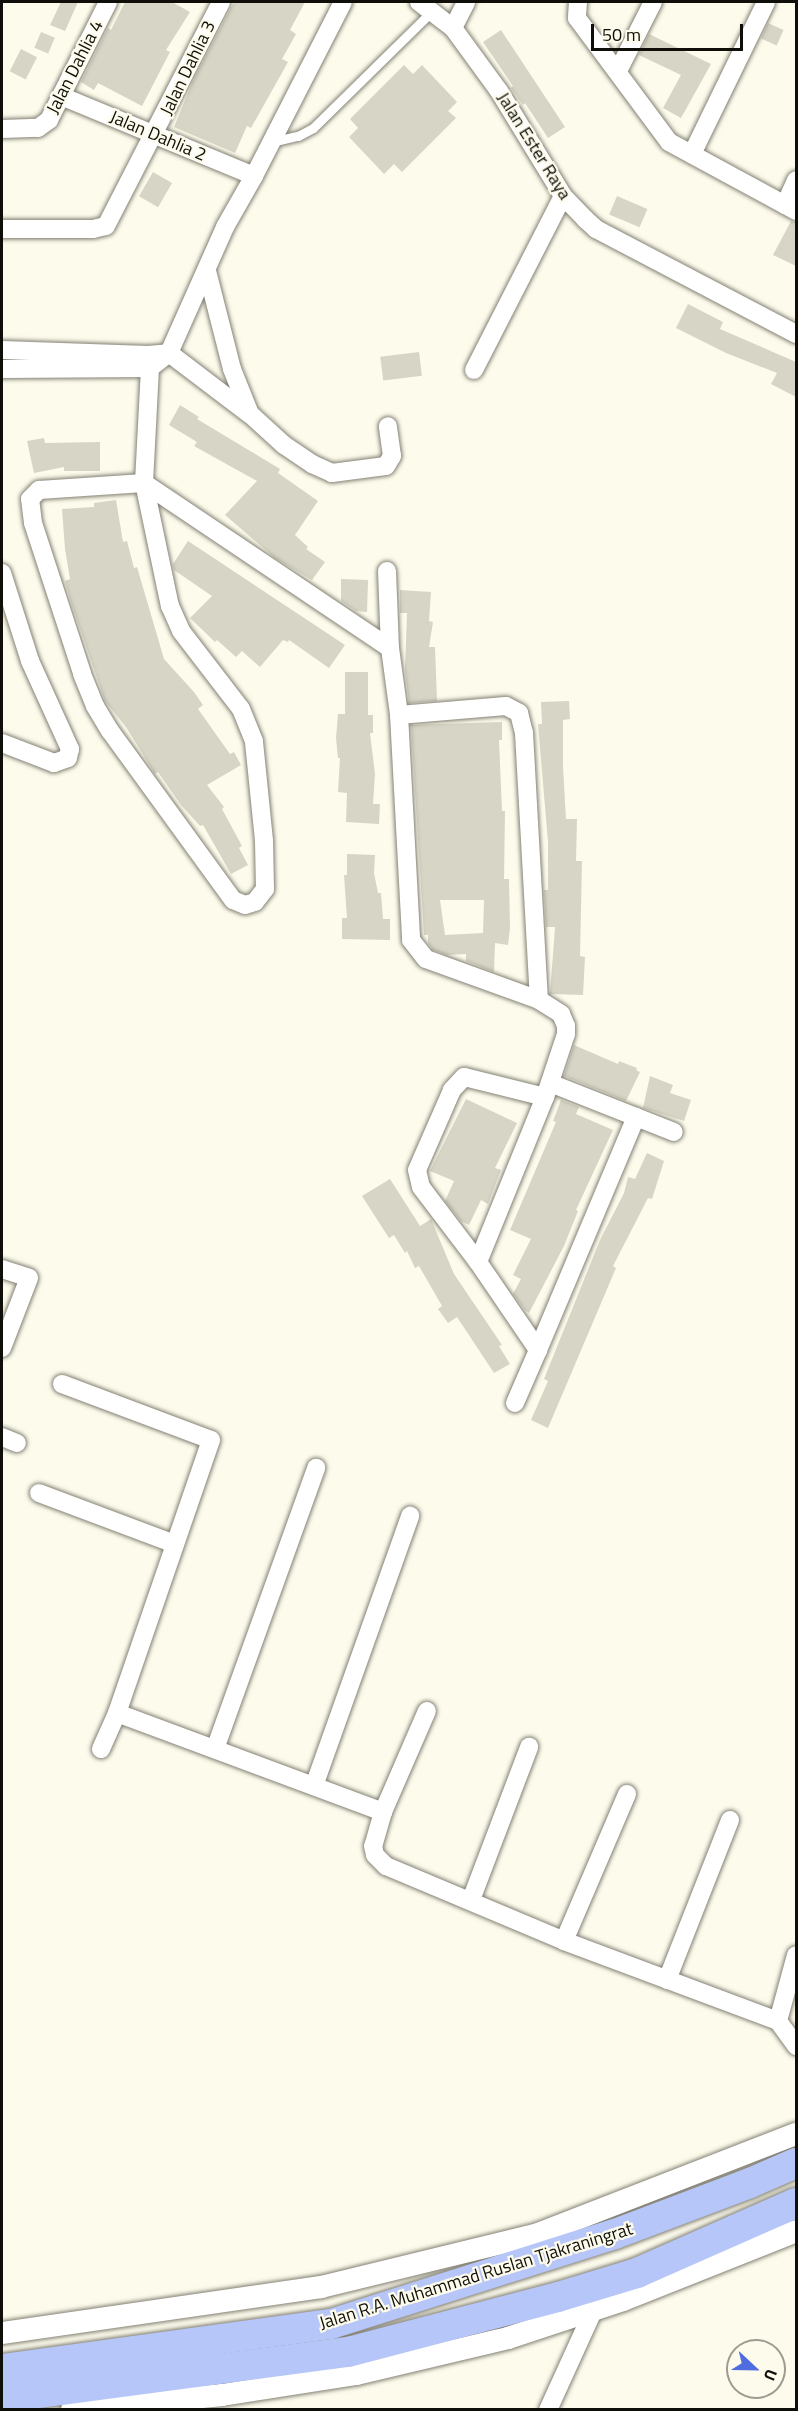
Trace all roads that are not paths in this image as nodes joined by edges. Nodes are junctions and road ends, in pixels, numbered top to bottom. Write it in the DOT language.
graph roads {
  1 [pos="108,2"];
  2 [pos="221,2"];
  3 [pos="343,2"];
  4 [pos="466,2"];
  5 [pos="578,2"];
  6 [pos="653,2"];
  7 [pos="766,2"];
  8 [pos="426,6"];
  9 [pos="453,28"];
  10 [pos="618,71"];
  11 [pos="61,96"];
  12 [pos="2,129"];
  13 [pos="155,134"];
  14 [pos="271,142"];
  15 [pos="692,154"];
  16 [pos="254,176"];
  17 [pos="796,180"];
  18 [pos="563,196"];
  19 [pos="791,208"];
  20 [pos="2,229"];
  21 [pos="207,271"];
  22 [pos="796,334"];
  23 [pos="4,350"];
  24 [pos="170,353"];
  25 [pos="149,361"];
  26 [pos="4,369"];
  27 [pos="474,370"];
  28 [pos="250,414"];
  29 [pos="388,426"];
  30 [pos="144,483"];
  31 [pos="387,571"];
  32 [pos="2,573"];
  33 [pos="4,592"];
  34 [pos="390,648"];
  35 [pos="399,715"];
  36 [pos="2,743"];
  37 [pos="539,1000"];
  38 [pos="548,1090"];
  39 [pos="636,1117"];
  40 [pos="674,1132"];
  41 [pos="478,1262"];
  42 [pos="2,1269"];
  43 [pos="2,1348"];
  44 [pos="538,1350"];
  45 [pos="62,1384"];
  46 [pos="515,1402"];
  47 [pos="316,1468"];
  48 [pos="39,1493"];
  49 [pos="410,1516"];
  50 [pos="175,1544"];
  51 [pos="427,1711"];
  52 [pos="117,1713"];
  53 [pos="529,1747"];
  54 [pos="101,1749"];
  55 [pos="216,1749"];
  56 [pos="314,1786"];
  57 [pos="627,1794"];
  58 [pos="383,1812"];
  59 [pos="730,1820"];
  60 [pos="471,1900"];
  61 [pos="564,1941"];
  62 [pos="796,1955"];
  63 [pos="667,1980"];
  64 [pos="778,2021"];
  65 [pos="796,2046"];
  66 [pos="796,2134"];
  67 [pos="796,2163"];
  68 [pos="796,2203"];
  69 [pos="796,2230"];
  70 [pos="594,2310"];
  71 [pos="2,2333"];
  72 [pos="2,2369"];
  73 [pos="2,2398"];
  74 [pos="72,2409"];
  75 [pos="548,2409"];
  1 -- 11 [label="street, Jalan Dahlia 4"];
  2 -- 13 [label="street, Jalan Dahlia 3"];
  3 -- 14 [label="street"];
  4 -- 9 [label="street"];
  5 -- 10 [label="street"];
  6 -- 10 [label="street"];
  7 -- 15 [label="street"];
  8 -- 9 [label="street, Jalan Ester Raya"];
  8 -- 14 [label="lane"];
  9 -- 18 [label="street, Jalan Ester Raya"];
  10 -- 15 [label="street"];
  11 -- 12 [label="street, Jalan Dahlia 4"];
  11 -- 13 [label="street, Jalan Dahlia 2"];
  13 -- 16 [label="street, Jalan Dahlia 2"];
  13 -- 20 [label="street, Jalan Dahlia 3"];
  14 -- 16 [label="street"];
  15 -- 19 [label="street"];
  16 -- 21 [label="street"];
  17 -- 19 [label="street"];
  18 -- 22 [label="street, Jalan Ester Raya"];
  18 -- 27 [label="street"];
  21 -- 24 [label="street"];
  21 -- 28 [label="street"];
  23 -- 25 [label="street"];
  23 -- 26 [label="street"];
  24 -- 25 [label="street"];
  24 -- 28 [label="street"];
  25 -- 26 [label="street"];
  25 -- 30 [label="street"];
  28 -- 29 [label="street"];
  30 -- 30 [label="street"];
  30 -- 34 [label="street"];
  31 -- 34 [label="street"];
  32 -- 33 [label="street"];
  33 -- 36 [label="street"];
  34 -- 35 [label="street"];
  35 -- 37 [label="street"];
  35 -- 37 [label="street"];
  37 -- 38 [label="street"];
  38 -- 39 [label="street"];
  38 -- 41 [label="street"];
  38 -- 41 [label="street"];
  39 -- 40 [label="street"];
  39 -- 44 [label="street"];
  41 -- 44 [label="street"];
  42 -- 43 [label="street"];
  44 -- 46 [label="street"];
  45 -- 50 [label="street"];
  47 -- 55 [label="street"];
  48 -- 50 [label="street"];
  49 -- 56 [label="street"];
  50 -- 52 [label="street"];
  51 -- 58 [label="street"];
  52 -- 54 [label="street"];
  52 -- 55 [label="street"];
  53 -- 60 [label="street"];
  55 -- 56 [label="street"];
  56 -- 58 [label="street"];
  57 -- 61 [label="street"];
  58 -- 60 [label="street"];
  59 -- 63 [label="street"];
  60 -- 61 [label="street"];
  61 -- 63 [label="street"];
  62 -- 64 [label="street"];
  63 -- 64 [label="street"];
  64 -- 65 [label="street"];
  66 -- 71 [label="street, Jalan R.A. Muhammad Ruslan Tjakraningrat"];
  67 -- 72 [label="highway, Jalan R.A. Muhammad Ruslan Tjakraningrat"];
  68 -- 73 [label="highway, Jalan R.A. Muhammad Ruslan Tjakraningrat"];
  69 -- 70 [label="street"];
  70 -- 74 [label="street"];
  70 -- 75 [label="street"];
}
